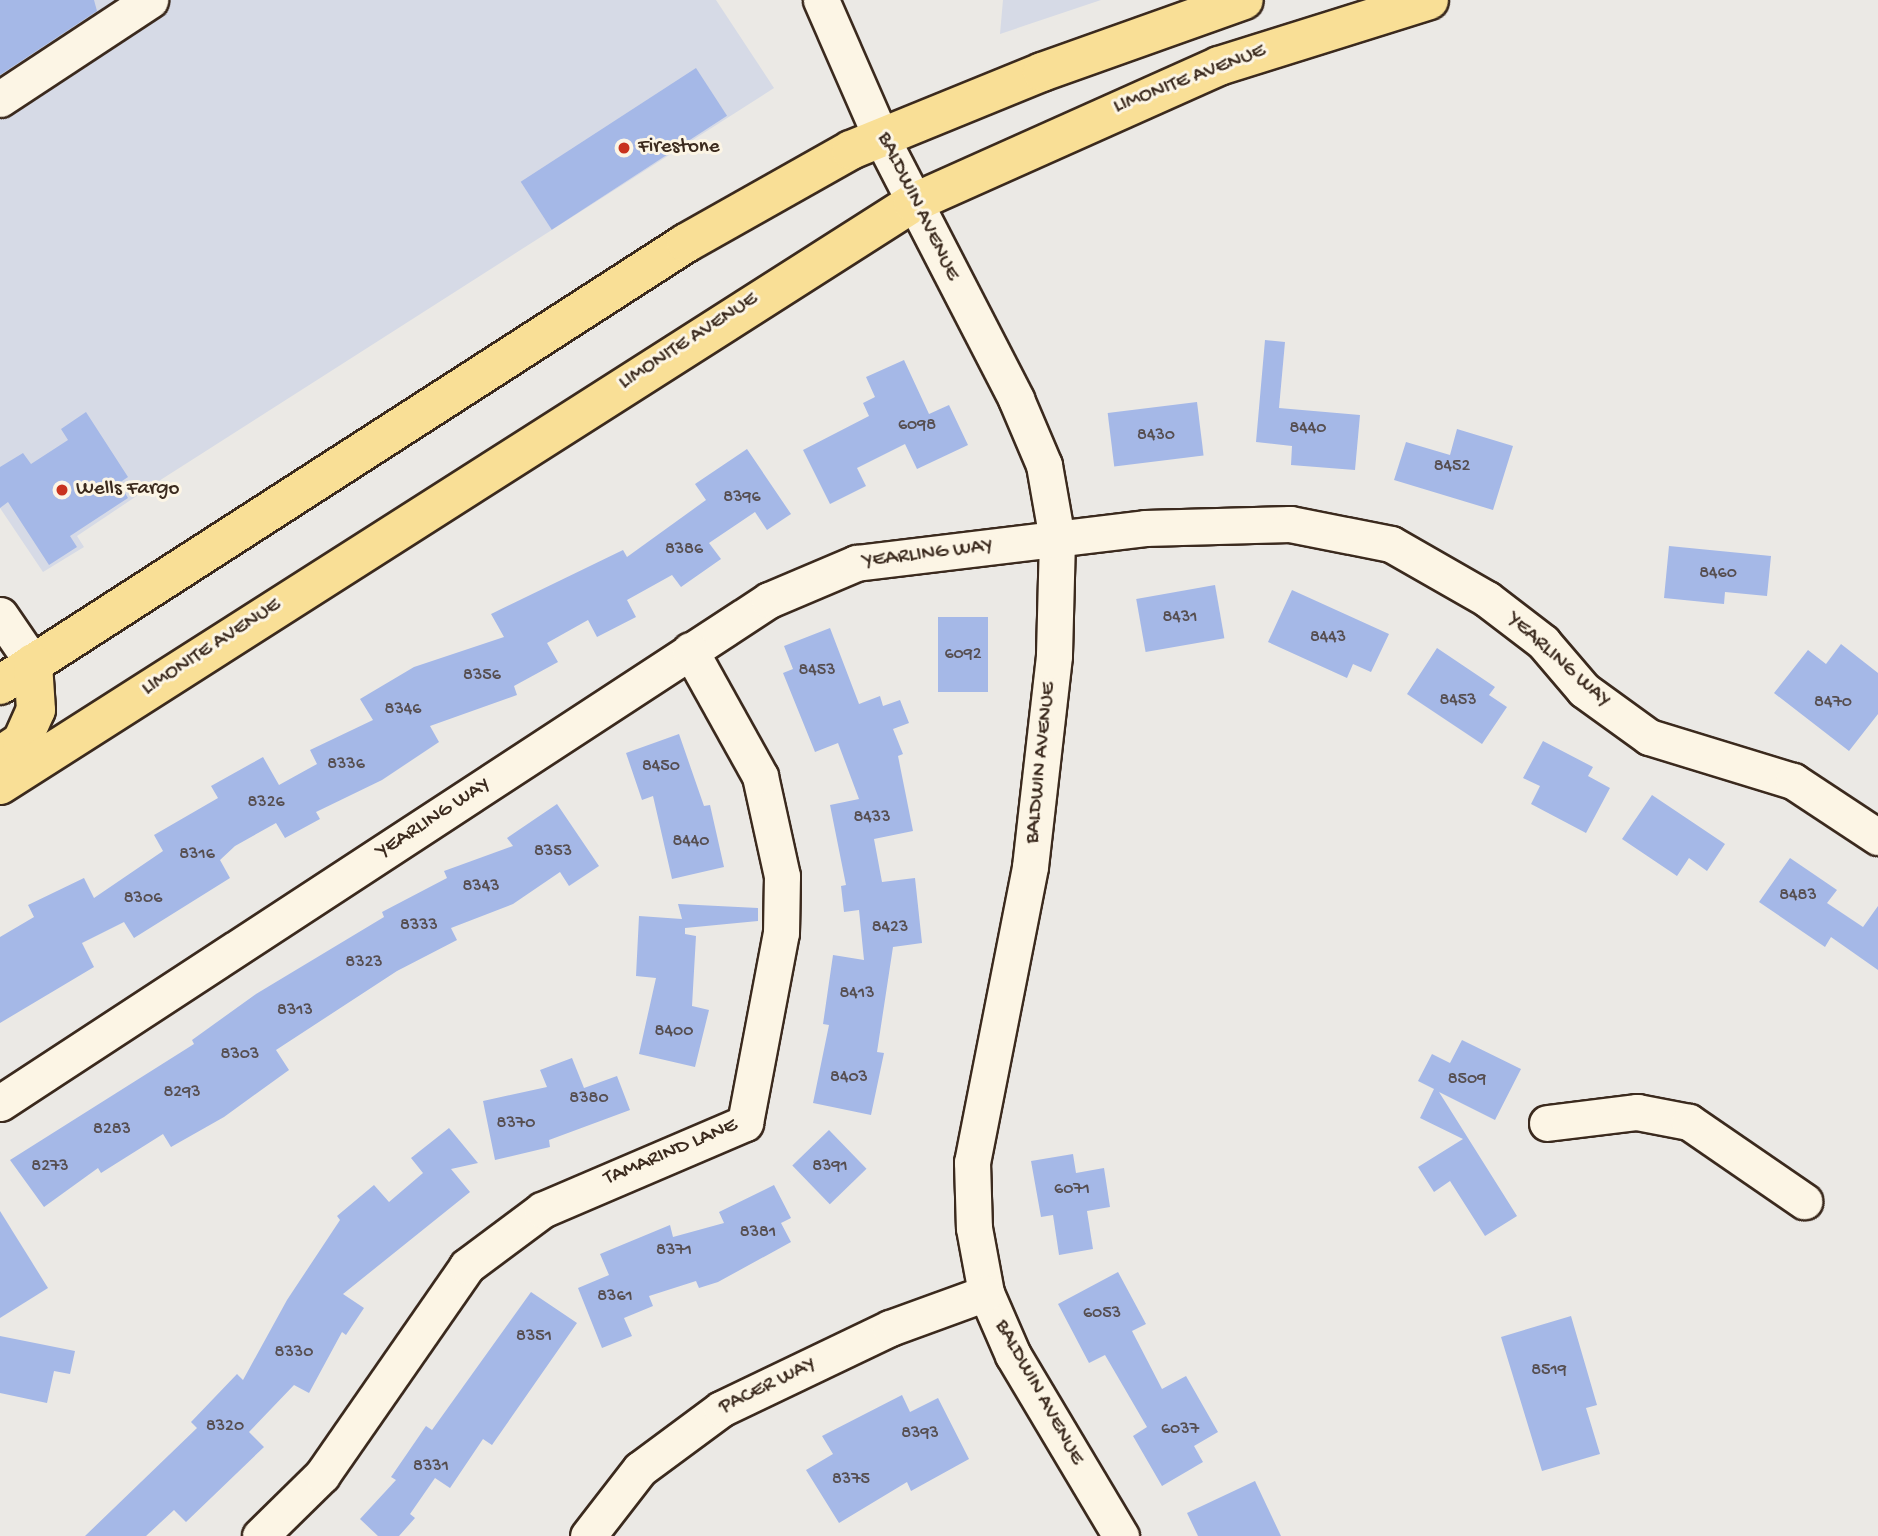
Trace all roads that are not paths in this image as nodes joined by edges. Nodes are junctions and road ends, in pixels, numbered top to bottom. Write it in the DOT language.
graph roads {
  1 [pos="821,0"];
  2 [pos="1244,0"];
  3 [pos="1429,0"];
  4 [pos="140,3"];
  5 [pos="0,99"];
  6 [pos="880,135"];
  7 [pos="913,202"];
  8 [pos="1057,539"];
  9 [pos="0,615"];
  10 [pos="690,650"];
  11 [pos="33,663"];
  12 [pos="0,685"];
  13 [pos="0,757"];
  14 [pos="0,785"];
  15 [pos="1878,837"];
  16 [pos="0,1103"];
  17 [pos="1547,1123"];
  18 [pos="1804,1201"];
  19 [pos="986,1293"];
  20 [pos="260,1536"];
  21 [pos="589,1536"];
  22 [pos="1121,1536"];
  1 -- 6 [label="street, BALDWIN AVENUE"];
  2 -- 6 [label="main road"];
  3 -- 7 [label="main road, LIMONITE AVENUE"];
  4 -- 5 [label="street"];
  6 -- 7 [label="street, BALDWIN AVENUE"];
  6 -- 11 [label="main road"];
  7 -- 8 [label="street, BALDWIN AVENUE"];
  7 -- 14 [label="main road, LIMONITE AVENUE"];
  8 -- 10 [label="street, YEARLING WAY"];
  8 -- 15 [label="street, YEARLING WAY"];
  8 -- 19 [label="street, BALDWIN AVENUE"];
  9 -- 11 [label="street"];
  10 -- 16 [label="street, YEARLING WAY"];
  10 -- 20 [label="street, TAMARIND LANE"];
  11 -- 12 [label="main road"];
  11 -- 13 [label="main road"];
  17 -- 18 [label="street"];
  19 -- 21 [label="street, PACER WAY"];
  19 -- 22 [label="street, BALDWIN AVENUE"];
}
